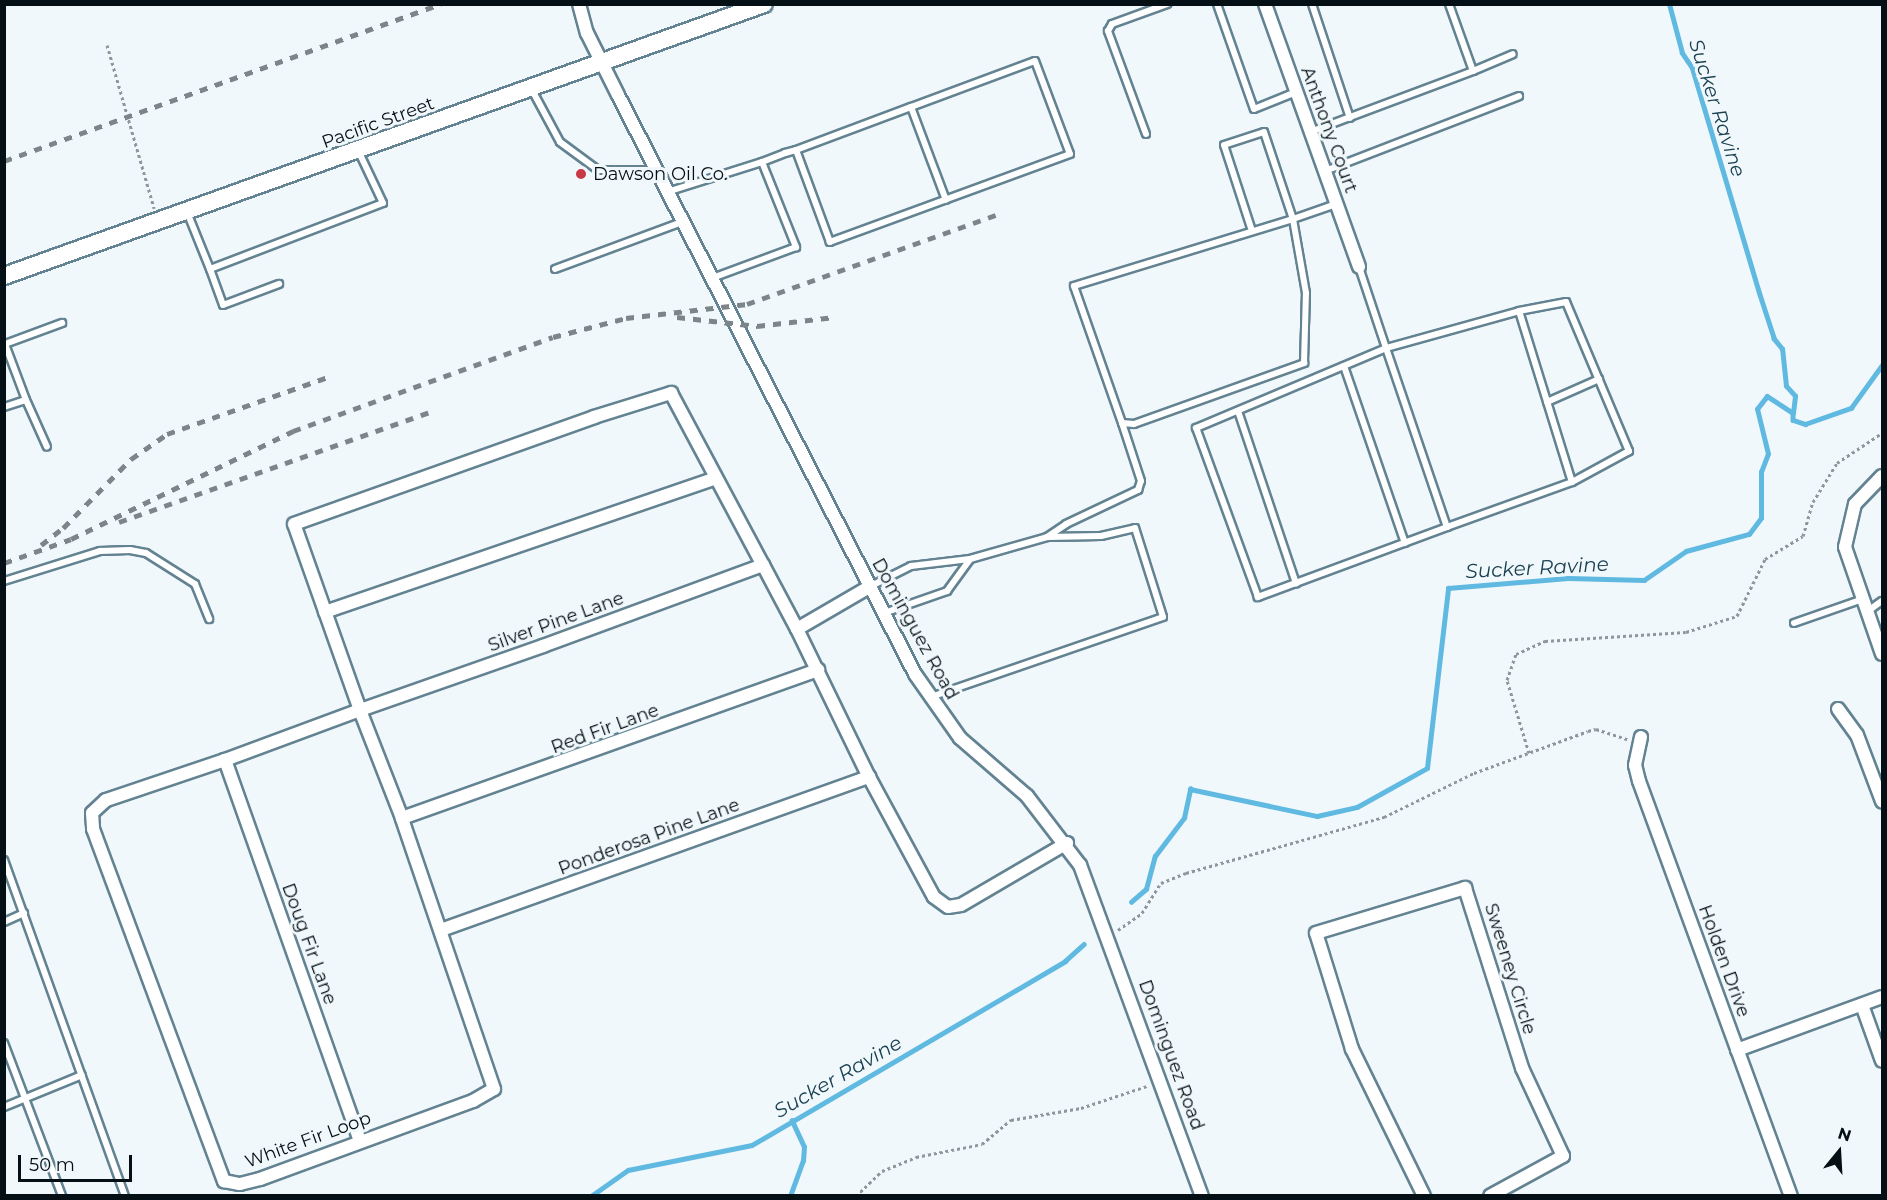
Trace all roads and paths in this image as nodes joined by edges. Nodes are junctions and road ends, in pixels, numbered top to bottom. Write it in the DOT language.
graph roads {
  1 [pos="579,4"];
  2 [pos="764,4"];
  3 [pos="1167,4"];
  4 [pos="1217,4"];
  5 [pos="1264,4"];
  6 [pos="1312,4"];
  7 [pos="1449,4"];
  8 [pos="106,45"];
  9 [pos="1513,54"];
  10 [pos="602,64"];
  11 [pos="1473,71"];
  12 [pos="531,89"];
  13 [pos="1296,93"];
  14 [pos="1519,96"];
  15 [pos="911,107"];
  16 [pos="1350,118"];
  17 [pos="1310,132"];
  18 [pos="1146,134"];
  19 [pos="358,150"];
  20 [pos="796,150"];
  21 [pos="762,162"];
  22 [pos="655,170"];
  23 [pos="1324,171"];
  24 [pos="667,192"];
  25 [pos="946,200"];
  26 [pos="1336,204"];
  27 [pos="187,212"];
  28 [pos="1293,219"];
  29 [pos="159,221"];
  30 [pos="682,222"];
  31 [pos="1252,231"];
  32 [pos="1359,267"];
  33 [pos="210,269"];
  34 [pos="555,269"];
  35 [pos="4,276"];
  36 [pos="711,279"];
  37 [pos="279,284"];
  38 [pos="1519,311"];
  39 [pos="62,323"];
  40 [pos="5,343"];
  41 [pos="1386,348"];
  42 [pos="1344,366"];
  43 [pos="1599,379"];
  44 [pos="26,400"];
  45 [pos="1547,402"];
  46 [pos="4,407"];
  47 [pos="1238,411"];
  48 [pos="1122,423"];
  49 [pos="1882,433"];
  50 [pos="47,447"];
  51 [pos="1882,476"];
  52 [pos="716,478"];
  53 [pos="1572,482"];
  54 [pos="1447,527"];
  55 [pos="1047,537"];
  56 [pos="1405,543"];
  57 [pos="970,559"];
  58 [pos="763,565"];
  59 [pos="4,581"];
  60 [pos="1296,583"];
  61 [pos="871,586"];
  62 [pos="1882,601"];
  63 [pos="1865,605"];
  64 [pos="325,612"];
  65 [pos="883,613"];
  66 [pos="209,619"];
  67 [pos="1794,622"];
  68 [pos="797,629"];
  69 [pos="1882,654"];
  70 [pos="818,670"];
  71 [pos="929,698"];
  72 [pos="1838,709"];
  73 [pos="360,710"];
  74 [pos="1640,740"];
  75 [pos="1529,753"];
  76 [pos="225,760"];
  77 [pos="869,777"];
  78 [pos="1882,801"];
  79 [pos="402,818"];
  80 [pos="1067,843"];
  81 [pos="4,860"];
  82 [pos="24,913"];
  83 [pos="4,922"];
  84 [pos="441,930"];
  85 [pos="1108,934"];
  86 [pos="1882,997"];
  87 [pos="1862,1005"];
  88 [pos="4,1043"];
  89 [pos="1737,1050"];
  90 [pos="1882,1061"];
  91 [pos="82,1075"];
  92 [pos="1161,1081"];
  93 [pos="25,1099"];
  94 [pos="4,1107"];
  95 [pos="359,1139"];
  96 [pos="62,1196"];
  97 [pos="125,1196"];
  98 [pos="856,1196"];
  99 [pos="1202,1196"];
  100 [pos="1424,1196"];
  101 [pos="1490,1196"];
  102 [pos="1791,1196"];
  1 -- 10 [label="street, Dominguez Road"];
  2 -- 10 [label="main road, Pacific Street"];
  3 -- 18 [label="lane"];
  4 -- 13 [label="lane"];
  5 -- 13 [label="street, Anthony Court"];
  6 -- 16 [label="lane"];
  7 -- 11 [label="lane"];
  8 -- 29 [label="path"];
  9 -- 11 [label="lane"];
  10 -- 12 [label="main road, Pacific Street"];
  10 -- 22 [label="street, Dominguez Road"];
  11 -- 16 [label="lane"];
  12 -- 19 [label="main road, Pacific Street"];
  12 -- 22 [label="lane"];
  13 -- 17 [label="street, Anthony Court"];
  14 -- 23 [label="lane"];
  15 -- 20 [label="lane"];
  15 -- 25 [label="lane"];
  15 -- 25 [label="lane"];
  16 -- 17 [label="lane"];
  17 -- 23 [label="street, Anthony Court"];
  19 -- 27 [label="main road, Pacific Street"];
  19 -- 33 [label="lane"];
  20 -- 21 [label="lane"];
  20 -- 25 [label="lane"];
  21 -- 24 [label="lane"];
  21 -- 36 [label="lane"];
  22 -- 24 [label="street, Dominguez Road"];
  23 -- 26 [label="street, Anthony Court"];
  24 -- 30 [label="street, Dominguez Road"];
  26 -- 28 [label="lane"];
  26 -- 32 [label="street, Anthony Court"];
  27 -- 29 [label="main road, Pacific Street"];
  27 -- 33 [label="lane"];
  28 -- 31 [label="lane"];
  28 -- 31 [label="lane"];
  28 -- 48 [label="lane"];
  29 -- 35 [label="main road, Pacific Street"];
  30 -- 34 [label="lane"];
  30 -- 36 [label="street, Dominguez Road"];
  31 -- 48 [label="lane"];
  32 -- 41 [label="lane"];
  33 -- 37 [label="lane"];
  36 -- 61 [label="street, Dominguez Road"];
  38 -- 41 [label="lane"];
  38 -- 43 [label="lane"];
  38 -- 45 [label="lane"];
  39 -- 40 [label="lane"];
  40 -- 44 [label="lane"];
  41 -- 42 [label="lane"];
  41 -- 54 [label="lane"];
  42 -- 47 [label="lane"];
  42 -- 56 [label="lane"];
  43 -- 45 [label="lane"];
  43 -- 53 [label="lane"];
  44 -- 46 [label="lane"];
  44 -- 50 [label="lane"];
  45 -- 53 [label="lane"];
  47 -- 60 [label="lane"];
  47 -- 60 [label="lane"];
  48 -- 55 [label="lane"];
  49 -- 75 [label="path"];
  51 -- 63 [label="street"];
  52 -- 58 [label="street"];
  52 -- 64 [label="street"];
  52 -- 64 [label="street"];
  53 -- 54 [label="lane"];
  54 -- 56 [label="lane"];
  55 -- 57 [label="lane"];
  55 -- 71 [label="lane"];
  56 -- 60 [label="lane"];
  57 -- 61 [label="lane"];
  57 -- 65 [label="lane"];
  58 -- 68 [label="street"];
  58 -- 73 [label="street, Silver Pine Lane"];
  59 -- 66 [label="lane"];
  61 -- 65 [label="street, Dominguez Road"];
  61 -- 68 [label="street"];
  62 -- 63 [label="lane"];
  63 -- 67 [label="lane"];
  63 -- 69 [label="street"];
  64 -- 73 [label="street"];
  65 -- 71 [label="street, Dominguez Road"];
  68 -- 70 [label="street"];
  70 -- 77 [label="street"];
  70 -- 79 [label="street, Red Fir Lane"];
  71 -- 80 [label="street, Dominguez Road"];
  72 -- 78 [label="street"];
  73 -- 76 [label="street, White Fir Loop"];
  73 -- 79 [label="street, White Fir Loop"];
  74 -- 75 [label="path"];
  74 -- 89 [label="street, Holden Drive"];
  75 -- 85 [label="path"];
  76 -- 95 [label="street, Doug Fir Lane"];
  76 -- 95 [label="street, White Fir Loop"];
  77 -- 80 [label="street"];
  77 -- 84 [label="street, Ponderosa Pine Lane"];
  79 -- 84 [label="street, White Fir Loop"];
  80 -- 85 [label="street, Dominguez Road"];
  81 -- 82 [label="lane"];
  82 -- 83 [label="lane"];
  82 -- 91 [label="lane"];
  84 -- 95 [label="street, White Fir Loop"];
  85 -- 92 [label="street, Dominguez Road"];
  86 -- 87 [label="street"];
  87 -- 89 [label="street"];
  87 -- 90 [label="street"];
  88 -- 93 [label="lane"];
  89 -- 102 [label="street, Holden Drive"];
  91 -- 93 [label="lane"];
  91 -- 97 [label="lane"];
  92 -- 98 [label="path"];
  92 -- 99 [label="street, Dominguez Road"];
  93 -- 94 [label="lane"];
  93 -- 96 [label="lane"];
  100 -- 101 [label="street, Sweeney Circle"];
}
